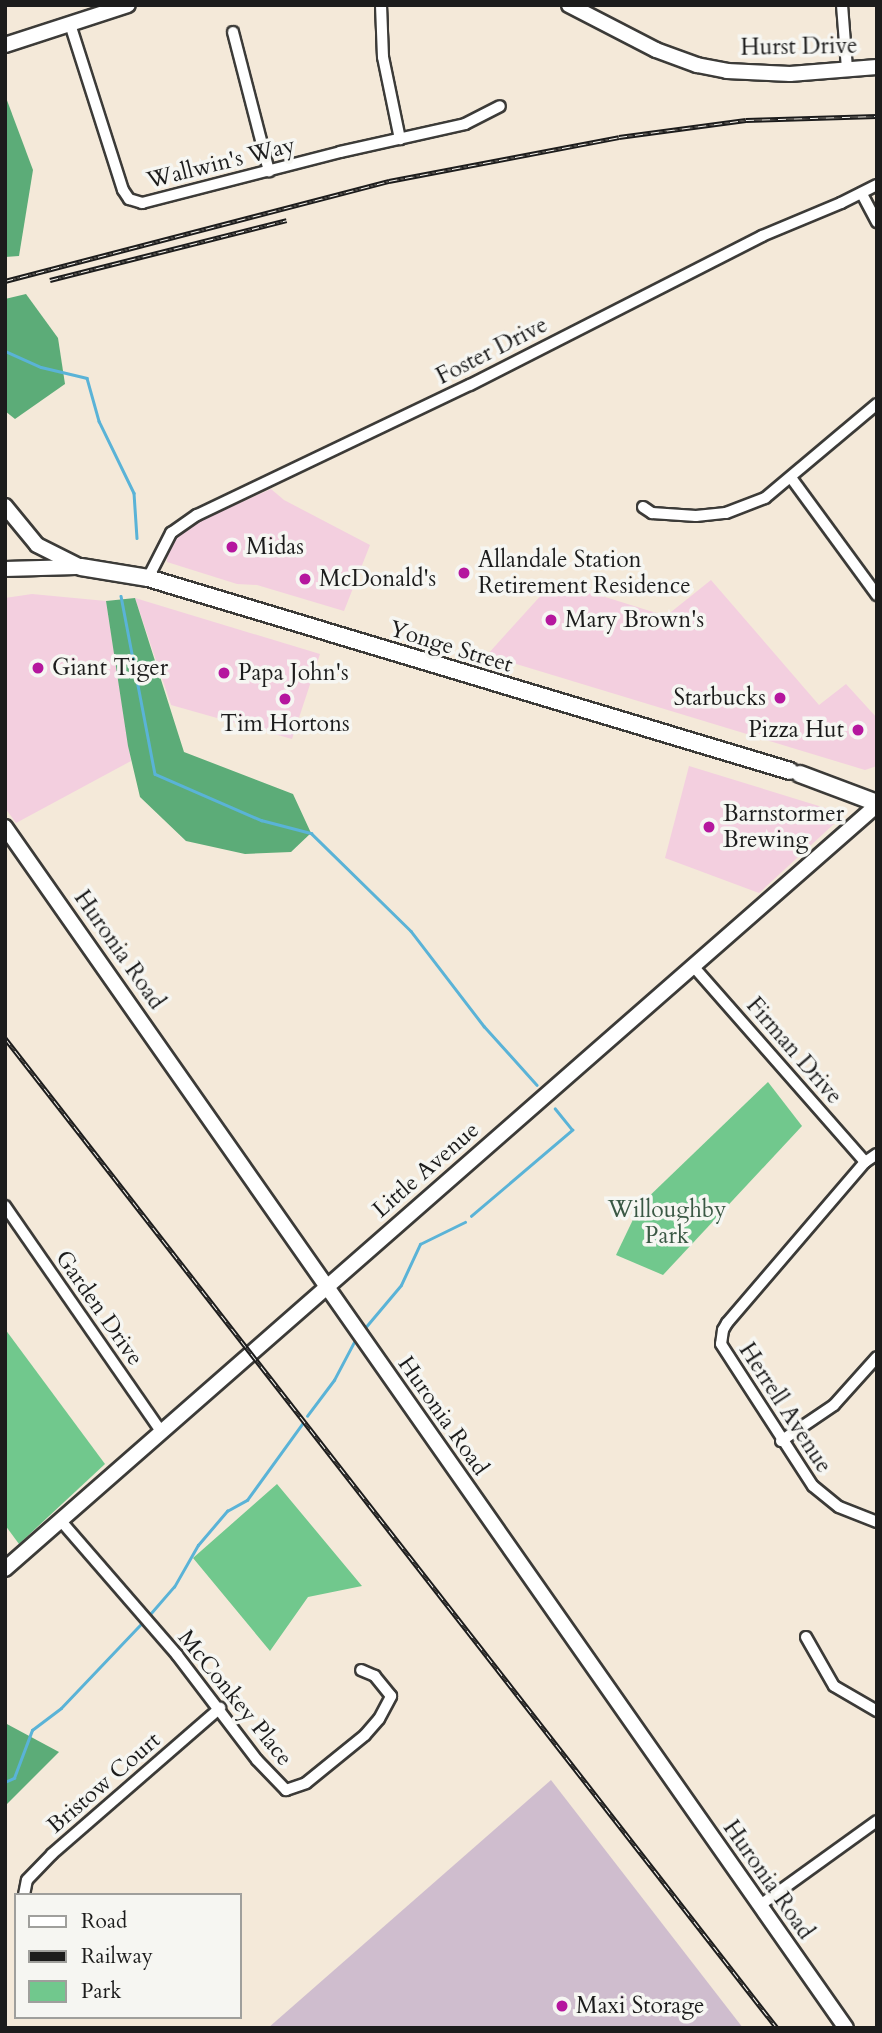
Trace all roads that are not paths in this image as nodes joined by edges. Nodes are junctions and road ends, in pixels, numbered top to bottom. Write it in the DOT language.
graph roads {
  1 [pos="128,5"];
  2 [pos="381,5"];
  3 [pos="569,5"];
  4 [pos="842,5"];
  5 [pos="70,24"];
  6 [pos="233,32"];
  7 [pos="5,45"];
  8 [pos="877,66"];
  9 [pos="847,69"];
  10 [pos="500,106"];
  11 [pos="400,139"];
  12 [pos="269,171"];
  13 [pos="877,185"];
  14 [pos="862,194"];
  15 [pos="877,222"];
  16 [pos="877,404"];
  17 [pos="792,479"];
  18 [pos="5,506"];
  19 [pos="643,507"];
  20 [pos="81,567"];
  21 [pos="5,569"];
  22 [pos="148,578"];
  23 [pos="877,595"];
  24 [pos="877,804"];
  25 [pos="5,827"];
  26 [pos="693,966"];
  27 [pos="877,1154"];
  28 [pos="866,1162"];
  29 [pos="5,1206"];
  30 [pos="326,1289"];
  31 [pos="877,1357"];
  32 [pos="162,1433"];
  33 [pos="781,1441"];
  34 [pos="61,1521"];
  35 [pos="877,1522"];
  36 [pos="5,1569"];
  37 [pos="806,1637"];
  38 [pos="361,1670"];
  39 [pos="220,1708"];
  40 [pos="877,1711"];
  41 [pos="877,1821"];
  42 [pos="24,1893"];
  43 [pos="759,1906"];
  44 [pos="846,2028"];
  1 -- 5 [label="main road"];
  2 -- 11 [label="street"];
  3 -- 9 [label="main road, Hurst Drive"];
  4 -- 9 [label="street"];
  5 -- 7 [label="main road"];
  5 -- 12 [label="street, Wallwin's Way"];
  6 -- 12 [label="street"];
  8 -- 9 [label="main road, Hurst Drive"];
  10 -- 11 [label="street, Wallwin's Way"];
  11 -- 12 [label="street, Wallwin's Way"];
  13 -- 14 [label="street, Foster Drive"];
  14 -- 15 [label="street"];
  14 -- 22 [label="street, Foster Drive"];
  16 -- 17 [label="street"];
  17 -- 19 [label="street"];
  17 -- 23 [label="street"];
  18 -- 20 [label="main road"];
  20 -- 21 [label="main road, Yonge Street"];
  20 -- 22 [label="main road, Yonge Street"];
  22 -- 24 [label="main road, Yonge Street"];
  24 -- 26 [label="main road, Little Avenue"];
  25 -- 30 [label="main road, Huronia Road"];
  26 -- 28 [label="street, Firman Drive"];
  26 -- 30 [label="main road, Little Avenue"];
  27 -- 28 [label="street, Herrell Avenue"];
  28 -- 33 [label="street, Herrell Avenue"];
  29 -- 32 [label="street, Garden Drive"];
  30 -- 32 [label="main road, Little Avenue"];
  30 -- 43 [label="main road, Huronia Road"];
  31 -- 33 [label="street"];
  32 -- 34 [label="main road, Little Avenue"];
  33 -- 35 [label="street, Herrell Avenue"];
  34 -- 36 [label="main road, Little Avenue"];
  34 -- 39 [label="street, McConkey Place"];
  37 -- 40 [label="street"];
  38 -- 39 [label="street, McConkey Place"];
  39 -- 42 [label="street, Bristow Court"];
  41 -- 43 [label="street"];
  43 -- 44 [label="main road, Huronia Road"];
}
